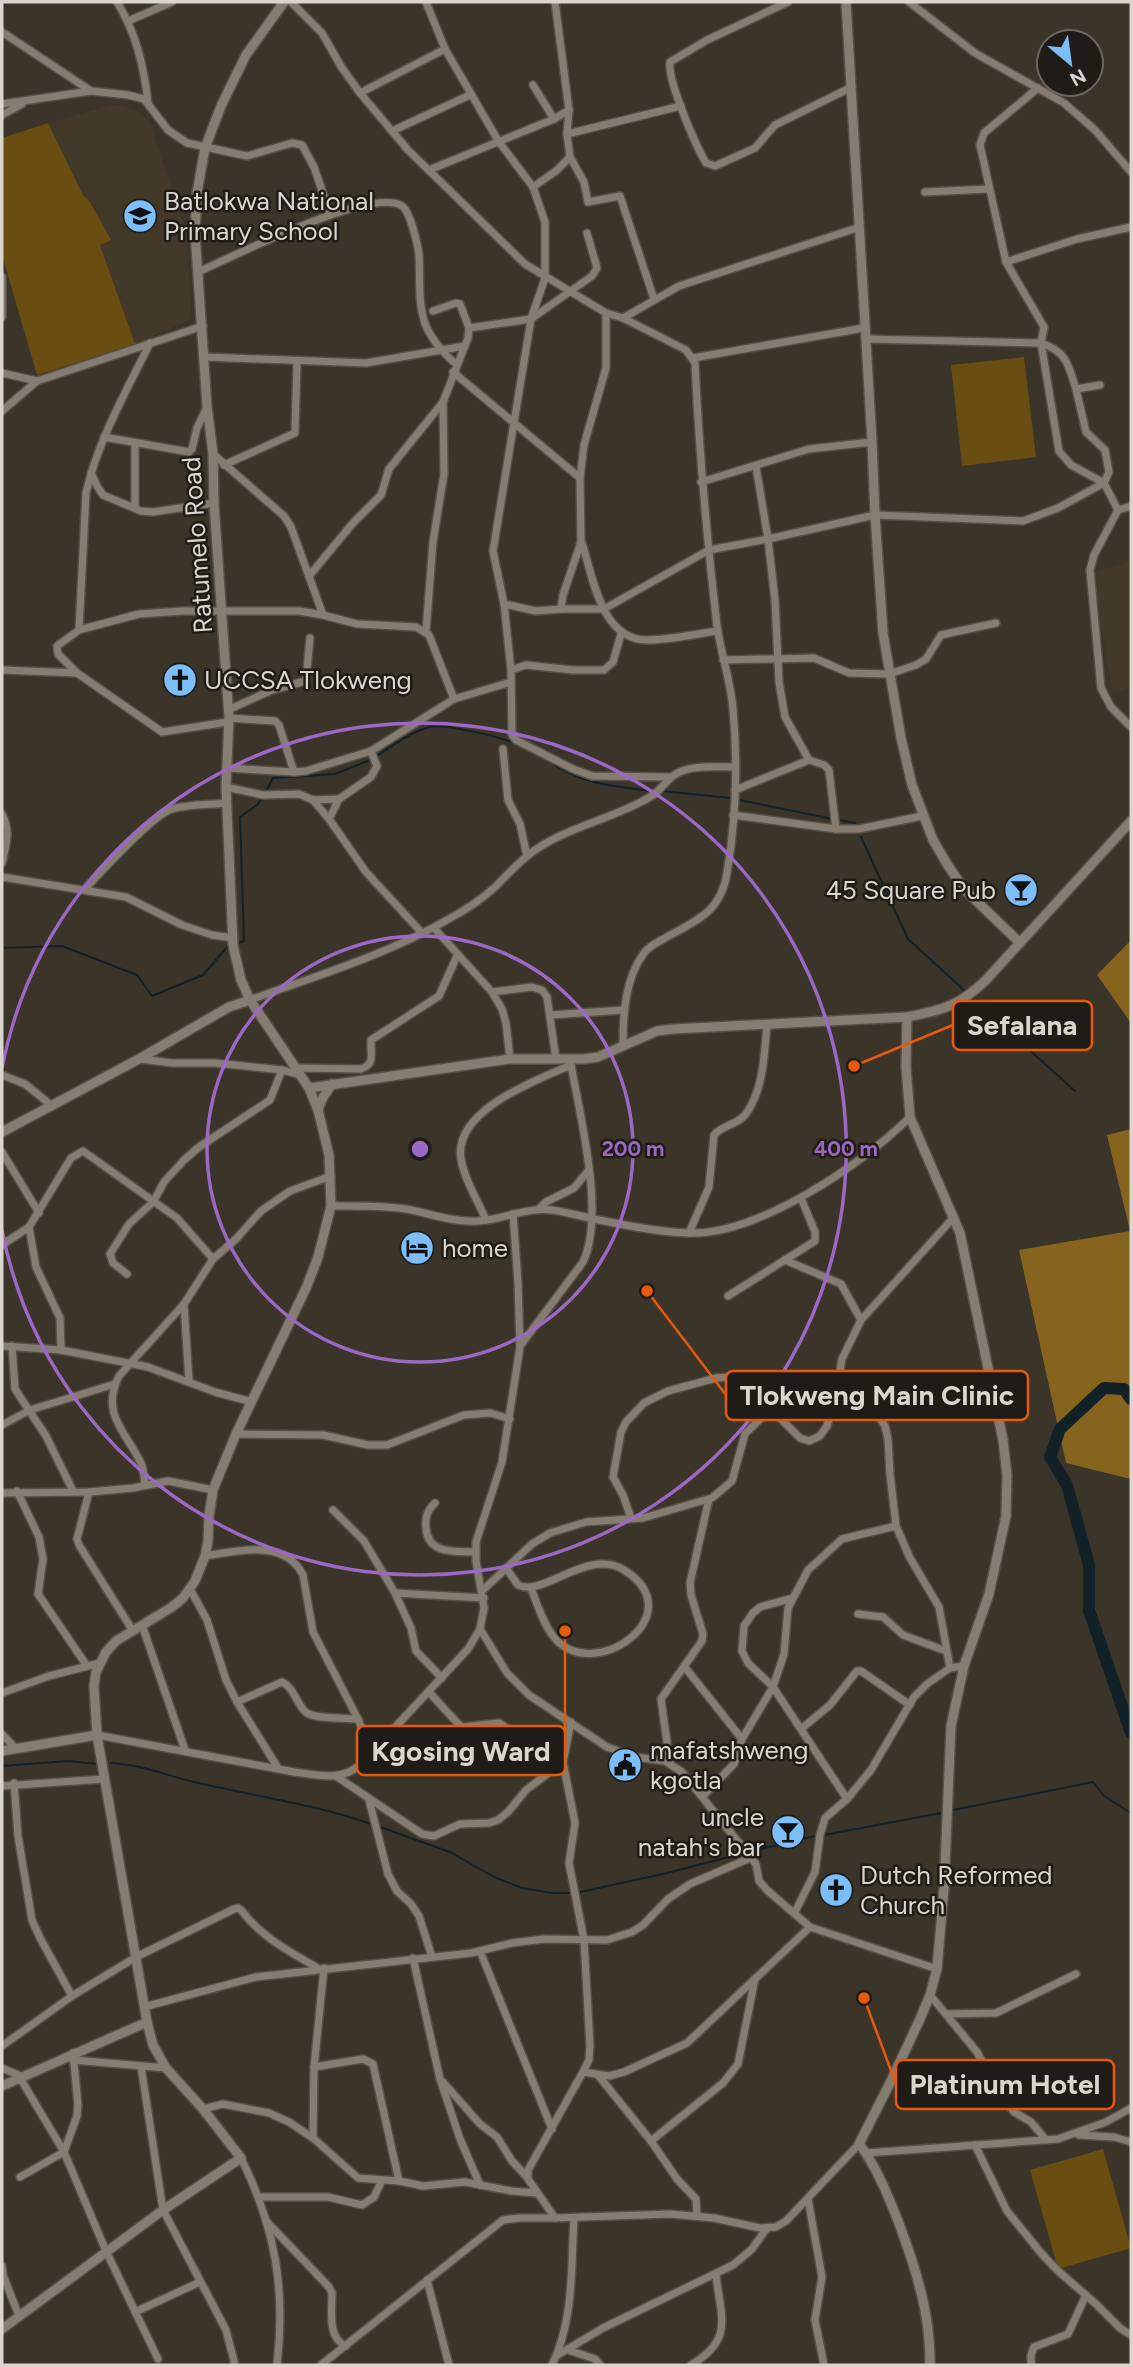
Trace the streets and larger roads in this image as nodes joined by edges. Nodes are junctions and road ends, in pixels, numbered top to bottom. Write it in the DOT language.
graph roads {
  1 [pos="117,2"];
  2 [pos="151,2"];
  3 [pos="172,2"];
  4 [pos="284,2"];
  5 [pos="291,2"];
  6 [pos="426,2"];
  7 [pos="555,2"];
  8 [pos="788,2"];
  9 [pos="846,2"];
  10 [pos="909,2"];
  11 [pos="149,13"];
  12 [pos="128,21"];
  13 [pos="2,32"];
  14 [pos="445,49"];
  15 [pos="533,85"];
  16 [pos="1035,86"];
  17 [pos="852,87"];
  18 [pos="1035,90"];
  19 [pos="91,92"];
  20 [pos="360,93"];
  21 [pos="470,95"];
  22 [pos="1055,98"];
  23 [pos="33,99"];
  24 [pos="148,103"];
  25 [pos="2,104"];
  26 [pos="681,106"];
  27 [pos="569,110"];
  28 [pos="2,115"];
  29 [pos="554,119"];
  30 [pos="392,131"];
  31 [pos="567,134"];
  32 [pos="499,142"];
  33 [pos="205,148"];
  34 [pos="570,156"];
  35 [pos="429,170"];
  36 [pos="1131,172"];
  37 [pos="533,187"];
  38 [pos="989,189"];
  39 [pos="925,192"];
  40 [pos="330,214"];
  41 [pos="860,227"];
  42 [pos="1131,227"];
  43 [pos="587,233"];
  44 [pos="1006,262"];
  45 [pos="198,272"];
  46 [pos="2,277"];
  47 [pos="545,278"];
  48 [pos="570,293"];
  49 [pos="2,299"];
  50 [pos="654,299"];
  51 [pos="433,311"];
  52 [pos="606,313"];
  53 [pos="2,317"];
  54 [pos="623,318"];
  55 [pos="531,319"];
  56 [pos="203,326"];
  57 [pos="469,328"];
  58 [pos="864,328"];
  59 [pos="865,339"];
  60 [pos="150,343"];
  61 [pos="1041,343"];
  62 [pos="465,346"];
  63 [pos="440,350"];
  64 [pos="205,356"];
  65 [pos="693,358"];
  66 [pos="297,361"];
  67 [pos="455,369"];
  68 [pos="2,373"];
  69 [pos="37,381"];
  70 [pos="1100,385"];
  71 [pos="1076,389"];
  72 [pos="443,402"];
  73 [pos="207,406"];
  74 [pos="2,411"];
  75 [pos="514,425"];
  76 [pos="104,437"];
  77 [pos="872,442"];
  78 [pos="135,443"];
  79 [pos="213,454"];
  80 [pos="224,465"];
  81 [pos="755,467"];
  82 [pos="91,472"];
  83 [pos="580,478"];
  84 [pos="701,482"];
  85 [pos="1104,483"];
  86 [pos="214,503"];
  87 [pos="1131,506"];
  88 [pos="135,508"];
  89 [pos="1118,510"];
  90 [pos="874,515"];
  91 [pos="768,539"];
  92 [pos="581,542"];
  93 [pos="709,550"];
  94 [pos="309,576"];
  95 [pos="504,604"];
  96 [pos="561,608"];
  97 [pos="604,610"];
  98 [pos="222,612"];
  99 [pos="323,614"];
  100 [pos="996,623"];
  101 [pos="79,630"];
  102 [pos="426,631"];
  103 [pos="718,631"];
  104 [pos="621,634"];
  105 [pos="310,638"];
  106 [pos="723,660"];
  107 [pos="778,660"];
  108 [pos="2,670"];
  109 [pos="511,670"];
  110 [pos="77,673"];
  111 [pos="889,674"];
  112 [pos="511,682"];
  113 [pos="454,699"];
  114 [pos="228,717"];
  115 [pos="1131,727"];
  116 [pos="503,749"];
  117 [pos="371,751"];
  118 [pos="809,760"];
  119 [pos="735,767"];
  120 [pos="226,768"];
  121 [pos="294,772"];
  122 [pos="670,777"];
  123 [pos="226,787"];
  124 [pos="735,790"];
  125 [pos="339,799"];
  126 [pos="313,800"];
  127 [pos="227,803"];
  128 [pos="2,814"];
  129 [pos="733,815"];
  130 [pos="922,816"];
  131 [pos="329,819"];
  132 [pos="1131,821"];
  133 [pos="835,824"];
  134 [pos="527,856"];
  135 [pos="2,863"];
  136 [pos="2,877"];
  137 [pos="83,890"];
  138 [pos="434,928"];
  139 [pos="422,933"];
  140 [pos="233,938"];
  141 [pos="1020,943"];
  142 [pos="457,956"];
  143 [pos="492,992"];
  144 [pos="250,1000"];
  145 [pos="623,1010"];
  146 [pos="551,1015"];
  147 [pos="907,1017"];
  148 [pos="767,1026"];
  149 [pos="623,1044"];
  150 [pos="139,1059"];
  151 [pos="510,1059"];
  152 [pos="556,1059"];
  153 [pos="571,1062"];
  154 [pos="282,1070"];
  155 [pos="299,1072"];
  156 [pos="2,1075"];
  157 [pos="332,1084"];
  158 [pos="309,1088"];
  159 [pos="51,1105"];
  160 [pos="318,1110"];
  161 [pos="911,1117"];
  162 [pos="2,1132"];
  163 [pos="2,1152"];
  164 [pos="588,1171"];
  165 [pos="331,1176"];
  166 [pos="801,1198"];
  167 [pos="153,1202"];
  168 [pos="331,1206"];
  169 [pos="539,1209"];
  170 [pos="39,1213"];
  171 [pos="513,1214"];
  172 [pos="954,1217"];
  173 [pos="593,1219"];
  174 [pos="486,1220"];
  175 [pos="29,1227"];
  176 [pos="689,1233"];
  177 [pos="2,1245"];
  178 [pos="213,1259"];
  179 [pos="785,1260"];
  180 [pos="127,1274"];
  181 [pos="728,1296"];
  182 [pos="184,1304"];
  183 [pos="861,1320"];
  184 [pos="2,1346"];
  185 [pos="12,1346"];
  186 [pos="520,1347"];
  187 [pos="61,1350"];
  188 [pos="130,1365"];
  189 [pos="189,1381"];
  190 [pos="116,1384"];
  191 [pos="837,1390"];
  192 [pos="789,1394"];
  193 [pos="252,1402"];
  194 [pos="770,1408"];
  195 [pos="30,1410"];
  196 [pos="510,1419"];
  197 [pos="2,1425"];
  198 [pos="236,1434"];
  199 [pos="145,1485"];
  200 [pos="213,1490"];
  201 [pos="18,1491"];
  202 [pos="73,1491"];
  203 [pos="89,1492"];
  204 [pos="2,1493"];
  205 [pos="709,1499"];
  206 [pos="435,1503"];
  207 [pos="333,1510"];
  208 [pos="631,1518"];
  209 [pos="896,1527"];
  210 [pos="475,1552"];
  211 [pos="205,1556"];
  212 [pos="506,1568"];
  213 [pos="531,1588"];
  214 [pos="190,1589"];
  215 [pos="395,1593"];
  216 [pos="483,1595"];
  217 [pos="793,1598"];
  218 [pos="858,1614"];
  219 [pos="142,1625"];
  220 [pos="480,1629"];
  221 [pos="134,1631"];
  222 [pos="946,1651"];
  223 [pos="100,1663"];
  224 [pos="87,1666"];
  225 [pos="684,1666"];
  226 [pos="964,1666"];
  227 [pos="950,1668"];
  228 [pos="442,1678"];
  229 [pos="773,1687"];
  230 [pos="429,1692"];
  231 [pos="2,1693"];
  232 [pos="237,1702"];
  233 [pos="910,1705"];
  234 [pos="358,1719"];
  235 [pos="571,1722"];
  236 [pos="463,1727"];
  237 [pos="801,1729"];
  238 [pos="2,1734"];
  239 [pos="97,1735"];
  240 [pos="742,1739"];
  241 [pos="15,1748"];
  242 [pos="185,1750"];
  243 [pos="2,1752"];
  244 [pos="371,1752"];
  245 [pos="562,1762"];
  246 [pos="670,1764"];
  247 [pos="278,1768"];
  248 [pos="335,1776"];
  249 [pos="105,1779"];
  250 [pos="14,1783"];
  251 [pos="2,1786"];
  252 [pos="703,1797"];
  253 [pos="847,1799"];
  254 [pos="369,1800"];
  255 [pos="750,1858"];
  256 [pos="795,1912"];
  257 [pos="810,1927"];
  258 [pos="584,1940"];
  259 [pos="480,1951"];
  260 [pos="136,1957"];
  261 [pos="432,1957"];
  262 [pos="413,1958"];
  263 [pos="322,1969"];
  264 [pos="937,1969"];
  265 [pos="1076,1974"];
  266 [pos="755,1979"];
  267 [pos="930,1995"];
  268 [pos="72,1996"];
  269 [pos="144,2007"];
  270 [pos="946,2014"];
  271 [pos="147,2022"];
  272 [pos="2,2046"];
  273 [pos="73,2057"];
  274 [pos="141,2066"];
  275 [pos="314,2067"];
  276 [pos="2,2068"];
  277 [pos="166,2068"];
  278 [pos="583,2072"];
  279 [pos="597,2074"];
  280 [pos="22,2078"];
  281 [pos="440,2079"];
  282 [pos="2,2086"];
  283 [pos="1131,2108"];
  284 [pos="203,2109"];
  285 [pos="552,2129"];
  286 [pos="1075,2134"];
  287 [pos="313,2138"];
  288 [pos="1046,2140"];
  289 [pos="651,2141"];
  290 [pos="1131,2141"];
  291 [pos="859,2144"];
  292 [pos="975,2145"];
  293 [pos="64,2152"];
  294 [pos="866,2153"];
  295 [pos="241,2158"];
  296 [pos="20,2177"];
  297 [pos="528,2179"];
  298 [pos="382,2180"];
  299 [pos="399,2181"];
  300 [pos="480,2185"];
  301 [pos="537,2193"];
  302 [pos="260,2197"];
  303 [pos="808,2199"];
  304 [pos="163,2210"];
  305 [pos="697,2216"];
  306 [pos="555,2218"];
  307 [pos="574,2218"];
  308 [pos="267,2221"];
  309 [pos="767,2228"];
  310 [pos="106,2251"];
  311 [pos="2,2266"];
  312 [pos="716,2275"];
  313 [pos="427,2280"];
  314 [pos="200,2282"];
  315 [pos="1086,2295"];
  316 [pos="135,2312"];
  317 [pos="19,2316"];
  318 [pos="2,2329"];
  319 [pos="1131,2334"];
  320 [pos="341,2342"];
  321 [pos="568,2350"];
  322 [pos="556,2356"];
  323 [pos="158,2359"];
  324 [pos="235,2365"];
  325 [pos="276,2365"];
  326 [pos="321,2365"];
  327 [pos="449,2365"];
  328 [pos="552,2365"];
  329 [pos="600,2365"];
  330 [pos="691,2365"];
  331 [pos="824,2365"];
  332 [pos="930,2365"];
  333 [pos="1031,2365"];
  1 -- 12 [label="street"];
  2 -- 11 [label="street"];
  3 -- 11 [label="street"];
  4 -- 33 [label="street, Ratumelo Road"];
  5 -- 20 [label="street"];
  6 -- 14 [label="street"];
  7 -- 27 [label="street"];
  8 -- 26 [label="street"];
  9 -- 17 [label="street"];
  10 -- 16 [label="street"];
  11 -- 12 [label="street"];
  12 -- 24 [label="street"];
  13 -- 19 [label="street"];
  14 -- 20 [label="street"];
  14 -- 21 [label="street"];
  15 -- 29 [label="street"];
  17 -- 26 [label="street"];
  17 -- 41 [label="street"];
  18 -- 38 [label="street"];
  19 -- 23 [label="street"];
  19 -- 24 [label="street"];
  20 -- 30 [label="street"];
  21 -- 30 [label="street"];
  21 -- 32 [label="street"];
  22 -- 36 [label="street"];
  23 -- 25 [label="street"];
  23 -- 28 [label="street"];
  24 -- 33 [label="street"];
  26 -- 31 [label="street"];
  27 -- 29 [label="street"];
  27 -- 31 [label="street"];
  29 -- 32 [label="street"];
  30 -- 35 [label="street"];
  31 -- 34 [label="street"];
  32 -- 35 [label="street"];
  32 -- 37 [label="street"];
  33 -- 40 [label="street"];
  33 -- 45 [label="street, Ratumelo Road"];
  34 -- 37 [label="street"];
  34 -- 50 [label="street"];
  35 -- 47 [label="street"];
  37 -- 47 [label="street"];
  38 -- 39 [label="street"];
  38 -- 44 [label="street"];
  40 -- 45 [label="street"];
  40 -- 63 [label="street"];
  41 -- 50 [label="street"];
  41 -- 58 [label="street"];
  42 -- 44 [label="street"];
  43 -- 48 [label="street"];
  44 -- 61 [label="street"];
  45 -- 56 [label="street, Ratumelo Road"];
  46 -- 49 [label="street"];
  47 -- 48 [label="street"];
  47 -- 55 [label="street"];
  48 -- 52 [label="street"];
  48 -- 55 [label="street"];
  49 -- 53 [label="street"];
  50 -- 54 [label="street"];
  51 -- 57 [label="street"];
  52 -- 54 [label="street"];
  52 -- 83 [label="street"];
  54 -- 65 [label="street"];
  55 -- 57 [label="street"];
  55 -- 75 [label="street"];
  56 -- 60 [label="street"];
  56 -- 64 [label="street, Ratumelo Road"];
  57 -- 62 [label="street"];
  58 -- 59 [label="street"];
  58 -- 65 [label="street"];
  59 -- 61 [label="street"];
  59 -- 77 [label="street"];
  60 -- 69 [label="street"];
  60 -- 76 [label="street"];
  61 -- 71 [label="street"];
  61 -- 85 [label="street"];
  62 -- 63 [label="street"];
  62 -- 67 [label="street"];
  63 -- 66 [label="street"];
  63 -- 67 [label="street"];
  64 -- 66 [label="street"];
  64 -- 73 [label="street, Ratumelo Road"];
  65 -- 84 [label="street"];
  66 -- 80 [label="street"];
  67 -- 72 [label="street"];
  67 -- 75 [label="street"];
  68 -- 69 [label="street"];
  69 -- 74 [label="street"];
  70 -- 71 [label="street"];
  71 -- 85 [label="street"];
  72 -- 94 [label="street"];
  72 -- 102 [label="street"];
  73 -- 78 [label="street"];
  73 -- 79 [label="street, Ratumelo Road"];
  75 -- 83 [label="street"];
  75 -- 95 [label="street"];
  76 -- 78 [label="street"];
  76 -- 82 [label="street"];
  77 -- 81 [label="street"];
  77 -- 90 [label="street"];
  78 -- 88 [label="street"];
  79 -- 80 [label="street"];
  79 -- 86 [label="street, Ratumelo Road"];
  80 -- 94 [label="street"];
  81 -- 84 [label="street"];
  81 -- 91 [label="street"];
  82 -- 88 [label="street"];
  82 -- 101 [label="street"];
  83 -- 92 [label="street"];
  84 -- 93 [label="street"];
  85 -- 89 [label="street"];
  85 -- 90 [label="street"];
  86 -- 88 [label="street"];
  86 -- 98 [label="street, Ratumelo Road"];
  87 -- 89 [label="street"];
  89 -- 115 [label="street"];
  90 -- 91 [label="street"];
  90 -- 111 [label="street"];
  91 -- 93 [label="street"];
  91 -- 107 [label="street"];
  92 -- 96 [label="street"];
  92 -- 97 [label="street"];
  93 -- 97 [label="street"];
  93 -- 103 [label="street"];
  94 -- 99 [label="street"];
  95 -- 96 [label="street"];
  95 -- 109 [label="street"];
  96 -- 97 [label="street"];
  97 -- 104 [label="street"];
  98 -- 99 [label="street"];
  98 -- 101 [label="street"];
  98 -- 114 [label="street, Ratumelo Road"];
  99 -- 102 [label="street"];
  100 -- 111 [label="street"];
  101 -- 110 [label="street"];
  102 -- 113 [label="street"];
  103 -- 104 [label="street"];
  103 -- 106 [label="street"];
  104 -- 109 [label="street"];
  105 -- 114 [label="street"];
  106 -- 107 [label="street"];
  106 -- 119 [label="street"];
  107 -- 111 [label="street"];
  107 -- 118 [label="street"];
  108 -- 110 [label="street"];
  109 -- 112 [label="street"];
  110 -- 114 [label="street"];
  111 -- 130 [label="street"];
  112 -- 113 [label="street"];
  112 -- 122 [label="street"];
  113 -- 117 [label="street"];
  114 -- 120 [label="street, Ratumelo Road"];
  114 -- 121 [label="street"];
  116 -- 134 [label="street"];
  117 -- 121 [label="street"];
  117 -- 125 [label="street"];
  118 -- 124 [label="street"];
  118 -- 133 [label="street"];
  119 -- 122 [label="street"];
  119 -- 124 [label="street"];
  120 -- 121 [label="street"];
  120 -- 123 [label="street, Ratumelo Road"];
  122 -- 134 [label="street"];
  123 -- 126 [label="street"];
  123 -- 127 [label="street, Ratumelo Road"];
  124 -- 129 [label="street"];
  125 -- 126 [label="street"];
  125 -- 131 [label="street"];
  126 -- 131 [label="street"];
  127 -- 137 [label="street"];
  127 -- 140 [label="street, Ratumelo Road"];
  128 -- 135 [label="street"];
  129 -- 133 [label="street"];
  129 -- 145 [label="street"];
  130 -- 133 [label="street"];
  130 -- 141 [label="street"];
  131 -- 139 [label="street"];
  132 -- 141 [label="street"];
  134 -- 138 [label="street"];
  136 -- 137 [label="street"];
  137 -- 140 [label="street"];
  138 -- 139 [label="street"];
  138 -- 142 [label="street"];
  139 -- 144 [label="street"];
  140 -- 144 [label="street, Ratumelo Road"];
  141 -- 147 [label="street"];
  142 -- 143 [label="street"];
  142 -- 155 [label="street"];
  143 -- 146 [label="street"];
  143 -- 151 [label="street"];
  144 -- 150 [label="street"];
  144 -- 155 [label="street, Ratumelo Road"];
  145 -- 146 [label="street"];
  145 -- 149 [label="street"];
  146 -- 152 [label="street"];
  147 -- 148 [label="street"];
  147 -- 161 [label="street"];
  148 -- 149 [label="street"];
  148 -- 176 [label="street"];
  149 -- 153 [label="street"];
  150 -- 154 [label="street"];
  150 -- 159 [label="street"];
  151 -- 152 [label="street"];
  151 -- 157 [label="street"];
  152 -- 153 [label="street"];
  153 -- 164 [label="street"];
  153 -- 174 [label="street"];
  154 -- 155 [label="street"];
  154 -- 167 [label="street"];
  155 -- 158 [label="street, Ratumelo Road"];
  156 -- 159 [label="street"];
  157 -- 158 [label="street"];
  157 -- 160 [label="street"];
  158 -- 160 [label="street, Ratumelo Road"];
  159 -- 162 [label="street"];
  160 -- 165 [label="street, Ratumelo Road"];
  161 -- 166 [label="street"];
  161 -- 172 [label="street"];
  163 -- 170 [label="street"];
  164 -- 169 [label="street"];
  164 -- 173 [label="street"];
  165 -- 168 [label="street, Ratumelo Road"];
  165 -- 178 [label="street"];
  166 -- 176 [label="street"];
  166 -- 179 [label="street"];
  167 -- 170 [label="street"];
  167 -- 178 [label="street"];
  167 -- 180 [label="street"];
  168 -- 174 [label="street"];
  168 -- 193 [label="street, Ratumelo Road"];
  169 -- 171 [label="street"];
  169 -- 173 [label="street"];
  170 -- 175 [label="street"];
  171 -- 174 [label="street"];
  171 -- 186 [label="street"];
  172 -- 183 [label="street"];
  172 -- 226 [label="street"];
  173 -- 176 [label="street"];
  173 -- 186 [label="street"];
  175 -- 177 [label="street"];
  175 -- 187 [label="street"];
  178 -- 182 [label="street"];
  179 -- 181 [label="street"];
  179 -- 183 [label="street"];
  182 -- 188 [label="street"];
  182 -- 189 [label="street"];
  183 -- 191 [label="street"];
  184 -- 185 [label="street"];
  185 -- 187 [label="street"];
  185 -- 195 [label="street"];
  186 -- 196 [label="street"];
  187 -- 188 [label="street"];
  188 -- 189 [label="street"];
  188 -- 190 [label="street"];
  189 -- 193 [label="street"];
  190 -- 195 [label="street"];
  190 -- 199 [label="street"];
  191 -- 192 [label="street"];
  191 -- 194 [label="street"];
  191 -- 209 [label="street"];
  192 -- 194 [label="street"];
  192 -- 208 [label="street"];
  193 -- 198 [label="street, Ratumelo Road"];
  194 -- 205 [label="street"];
  195 -- 197 [label="street"];
  195 -- 202 [label="street"];
  196 -- 198 [label="street"];
  196 -- 210 [label="street"];
  198 -- 200 [label="street, Ratumelo Road"];
  199 -- 200 [label="street"];
  199 -- 203 [label="street"];
  200 -- 211 [label="street, Ratumelo Road"];
  201 -- 202 [label="street"];
  201 -- 204 [label="street"];
  201 -- 224 [label="street"];
  202 -- 203 [label="street"];
  203 -- 221 [label="street"];
  205 -- 208 [label="street"];
  205 -- 225 [label="street"];
  206 -- 210 [label="street"];
  207 -- 215 [label="street"];
  208 -- 212 [label="street"];
  209 -- 217 [label="street"];
  209 -- 222 [label="street"];
  210 -- 216 [label="street"];
  211 -- 214 [label="street, Ratumelo Road"];
  211 -- 234 [label="street"];
  212 -- 213 [label="street"];
  212 -- 216 [label="street"];
  213 -- 213 [label="street"];
  214 -- 219 [label="street"];
  214 -- 232 [label="street"];
  215 -- 216 [label="street"];
  215 -- 228 [label="street"];
  216 -- 220 [label="street"];
  217 -- 229 [label="street"];
  217 -- 229 [label="street"];
  218 -- 222 [label="street"];
  219 -- 221 [label="street"];
  219 -- 242 [label="street"];
  220 -- 228 [label="street"];
  220 -- 235 [label="street"];
  221 -- 223 [label="street"];
  222 -- 227 [label="street"];
  223 -- 224 [label="street"];
  223 -- 239 [label="street"];
  224 -- 231 [label="street"];
  225 -- 240 [label="street"];
  225 -- 246 [label="street"];
  226 -- 227 [label="street"];
  226 -- 264 [label="street"];
  227 -- 233 [label="street"];
  228 -- 230 [label="street"];
  229 -- 237 [label="street"];
  229 -- 240 [label="street"];
  230 -- 236 [label="street"];
  230 -- 244 [label="street"];
  232 -- 234 [label="street"];
  232 -- 247 [label="street"];
  233 -- 237 [label="street"];
  233 -- 253 [label="street"];
  234 -- 244 [label="street"];
  235 -- 245 [label="street"];
  235 -- 246 [label="street"];
  236 -- 236 [label="street"];
  237 -- 253 [label="street"];
  238 -- 241 [label="street"];
  239 -- 241 [label="street"];
  239 -- 242 [label="street"];
  239 -- 249 [label="street"];
  240 -- 252 [label="street"];
  241 -- 243 [label="street"];
  242 -- 247 [label="street"];
  244 -- 248 [label="street"];
  245 -- 254 [label="street"];
  245 -- 258 [label="street"];
  246 -- 252 [label="street"];
  247 -- 248 [label="street"];
  248 -- 254 [label="street"];
  249 -- 250 [label="street"];
  249 -- 260 [label="street"];
  250 -- 251 [label="street"];
  250 -- 268 [label="street"];
  252 -- 255 [label="street"];
  253 -- 256 [label="street"];
  254 -- 261 [label="street"];
  255 -- 256 [label="street"];
  255 -- 258 [label="street"];
  256 -- 257 [label="street"];
  257 -- 264 [label="street"];
  257 -- 266 [label="street"];
  258 -- 259 [label="street"];
  258 -- 278 [label="street"];
  259 -- 261 [label="street"];
  259 -- 285 [label="street"];
  260 -- 263 [label="street"];
  260 -- 268 [label="street"];
  260 -- 269 [label="street"];
  261 -- 262 [label="street"];
  262 -- 263 [label="street"];
  262 -- 281 [label="street"];
  263 -- 269 [label="street"];
  263 -- 275 [label="street"];
  264 -- 267 [label="street"];
  265 -- 270 [label="street"];
  266 -- 279 [label="street"];
  266 -- 289 [label="street"];
  267 -- 270 [label="street"];
  267 -- 291 [label="street"];
  268 -- 272 [label="street"];
  269 -- 271 [label="street"];
  270 -- 288 [label="street"];
  271 -- 273 [label="street"];
  271 -- 277 [label="street"];
  273 -- 274 [label="street"];
  273 -- 280 [label="street"];
  273 -- 293 [label="street"];
  274 -- 277 [label="street"];
  274 -- 304 [label="street"];
  275 -- 287 [label="street"];
  275 -- 299 [label="street"];
  276 -- 280 [label="street"];
  277 -- 284 [label="street"];
  278 -- 279 [label="street"];
  278 -- 285 [label="street"];
  279 -- 289 [label="street"];
  280 -- 282 [label="street"];
  280 -- 293 [label="street"];
  281 -- 297 [label="street"];
  281 -- 300 [label="street"];
  283 -- 286 [label="street"];
  284 -- 287 [label="street"];
  284 -- 295 [label="street"];
  285 -- 297 [label="street"];
  286 -- 288 [label="street"];
  286 -- 290 [label="street"];
  287 -- 298 [label="street"];
  288 -- 292 [label="street"];
  289 -- 305 [label="street"];
  291 -- 294 [label="street"];
  291 -- 303 [label="street"];
  292 -- 294 [label="street"];
  292 -- 315 [label="street"];
  293 -- 296 [label="street"];
  293 -- 310 [label="street"];
  294 -- 332 [label="street"];
  295 -- 302 [label="street"];
  295 -- 304 [label="street"];
  297 -- 301 [label="street"];
  298 -- 299 [label="street"];
  298 -- 302 [label="street"];
  299 -- 300 [label="street"];
  300 -- 301 [label="street"];
  301 -- 306 [label="street"];
  302 -- 308 [label="street"];
  303 -- 309 [label="street"];
  303 -- 331 [label="street"];
  304 -- 310 [label="street"];
  304 -- 314 [label="street"];
  305 -- 307 [label="street"];
  305 -- 309 [label="street"];
  306 -- 307 [label="street"];
  306 -- 313 [label="street"];
  307 -- 322 [label="street"];
  308 -- 320 [label="street"];
  308 -- 325 [label="street"];
  309 -- 312 [label="street"];
  310 -- 316 [label="street"];
  310 -- 317 [label="street"];
  311 -- 317 [label="street"];
  312 -- 321 [label="street"];
  312 -- 330 [label="street"];
  313 -- 320 [label="street"];
  313 -- 327 [label="street"];
  314 -- 316 [label="street"];
  314 -- 324 [label="street"];
  315 -- 319 [label="street"];
  315 -- 333 [label="street"];
  316 -- 323 [label="street"];
  317 -- 318 [label="street"];
  320 -- 326 [label="street"];
  321 -- 322 [label="street"];
  321 -- 329 [label="street"];
  322 -- 328 [label="street"];
}
